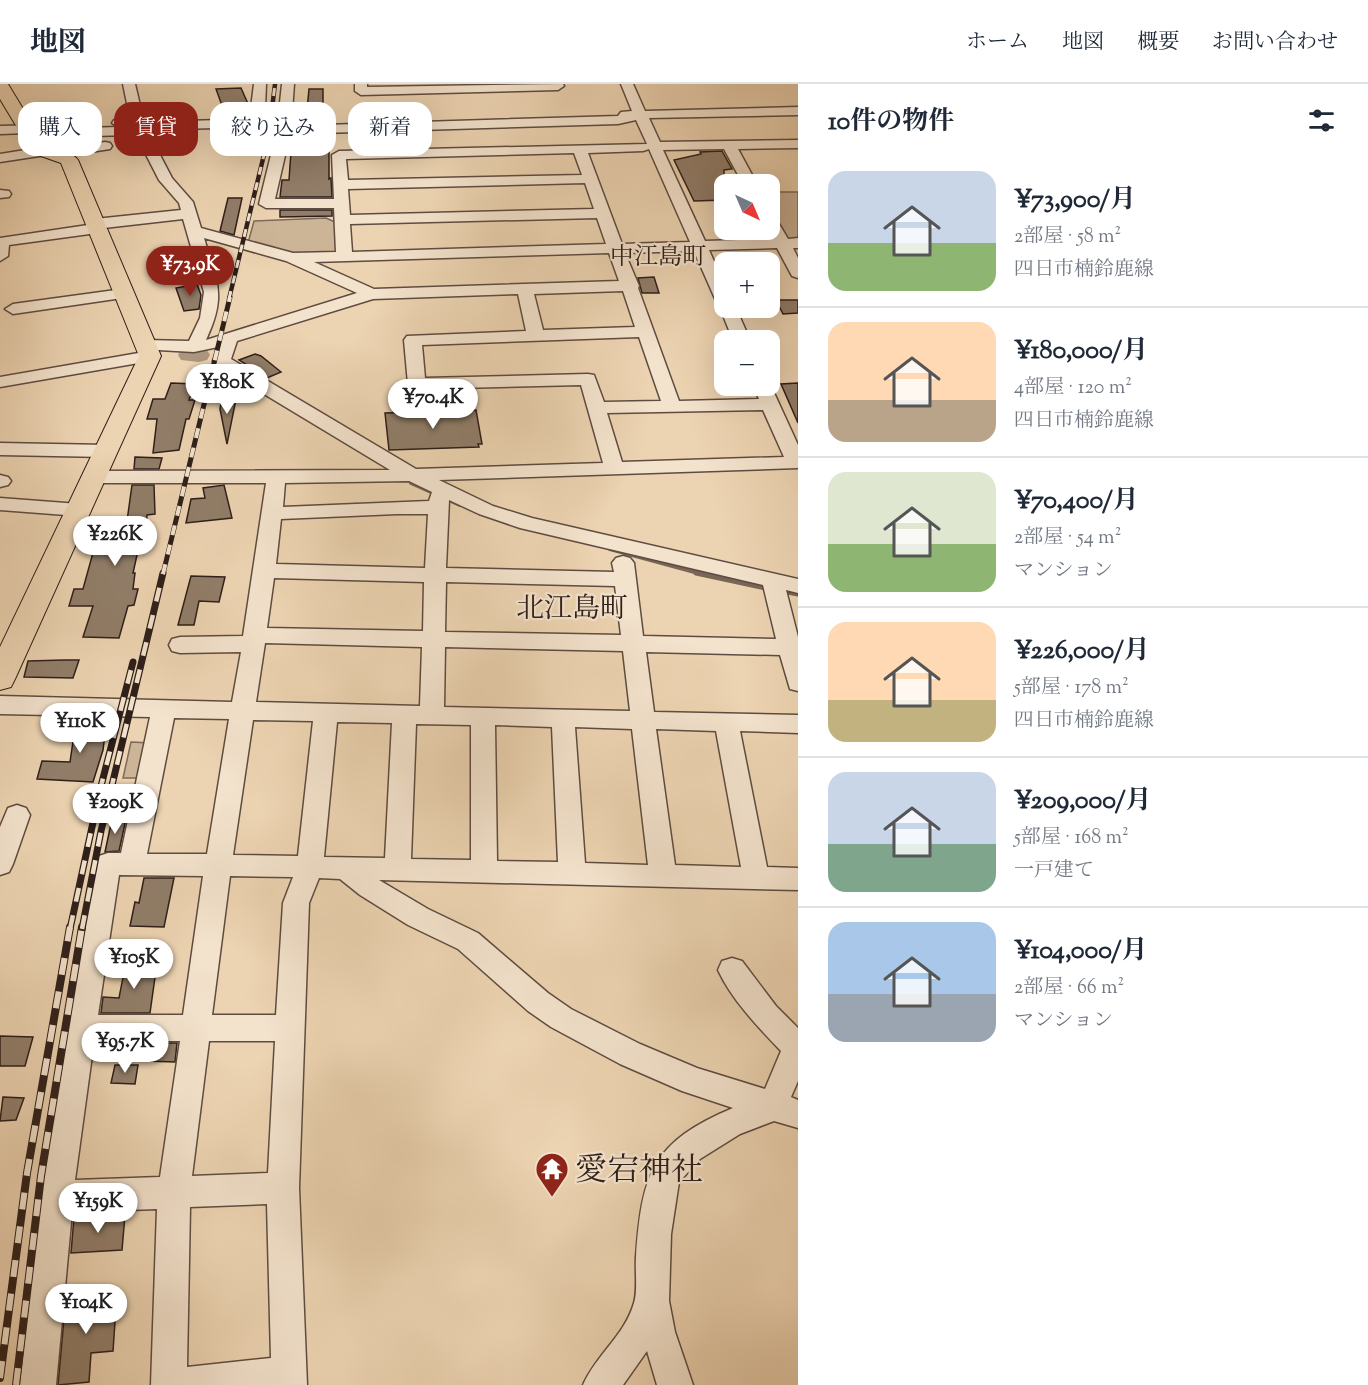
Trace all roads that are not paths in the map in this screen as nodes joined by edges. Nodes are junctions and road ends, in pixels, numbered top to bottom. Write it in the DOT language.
graph roads {
  1 [pos="129,84"];
  2 [pos="260,84"];
  3 [pos="288,84"];
  4 [pos="361,84"];
  5 [pos="627,84"];
  6 [pos="557,85"];
  7 [pos="1,88"];
  8 [pos="451,89"];
  9 [pos="135,102"];
  10 [pos="258,102"];
  11 [pos="288,102"];
  12 [pos="563,102"];
  13 [pos="454,105"];
  14 [pos="798,111"];
  15 [pos="18,115"];
  16 [pos="641,115"];
  17 [pos="210,122"];
  18 [pos="336,122"];
  19 [pos="336,123"];
  20 [pos="457,123"];
  21 [pos="102,126"];
  22 [pos="18,129"];
  23 [pos="0,130"];
  24 [pos="798,144"];
  25 [pos="729,145"];
  26 [pos="649,146"];
  27 [pos="580,149"];
  28 [pos="464,152"];
  29 [pos="19,156"];
  30 [pos="57,156"];
  31 [pos="156,156"];
  32 [pos="279,156"];
  33 [pos="0,158"];
  34 [pos="745,174"];
  35 [pos="591,179"];
  36 [pos="340,185"];
  37 [pos="341,203"];
  38 [pos="603,213"];
  39 [pos="190,214"];
  40 [pos="342,220"];
  41 [pos="96,226"];
  42 [pos="196,231"];
  43 [pos="780,232"];
  44 [pos="790,243"];
  45 [pos="700,246"];
  46 [pos="616,248"];
  47 [pos="344,255"];
  48 [pos="0,256"];
  49 [pos="292,258"];
  50 [pos="798,273"];
  51 [pos="714,278"];
  52 [pos="631,286"];
  53 [pos="525,290"];
  54 [pos="123,294"];
  55 [pos="372,294"];
  56 [pos="13,309"];
  57 [pos="646,332"];
  58 [pos="536,336"];
  59 [pos="229,340"];
  60 [pos="194,347"];
  61 [pos="148,350"];
  62 [pos="0,382"];
  63 [pos="767,396"];
  64 [pos="771,404"];
  65 [pos="672,406"];
  66 [pos="596,408"];
  67 [pos="0,449"];
  68 [pos="107,451"];
  69 [pos="797,462"];
  70 [pos="614,468"];
  71 [pos="413,476"];
  72 [pos="95,477"];
  73 [pos="276,478"];
  74 [pos="440,498"];
  75 [pos="0,504"];
  76 [pos="79,510"];
  77 [pos="272,513"];
  78 [pos="622,562"];
  79 [pos="266,571"];
  80 [pos="435,575"];
  81 [pos="798,586"];
  82 [pos="776,593"];
  83 [pos="253,639"];
  84 [pos="433,639"];
  85 [pos="793,639"];
  86 [pos="634,644"];
  87 [pos="180,645"];
  88 [pos="0,679"];
  89 [pos="798,683"];
  90 [pos="0,705"];
  91 [pos="164,708"];
  92 [pos="241,710"];
  93 [pos="326,712"];
  94 [pos="404,714"];
  95 [pos="432,715"];
  96 [pos="483,716"];
  97 [pos="563,718"];
  98 [pos="643,720"];
  99 [pos="726,722"];
  100 [pos="798,724"];
  101 [pos="17,815"];
  102 [pos="1,860"];
  103 [pos="132,864"];
  104 [pos="218,865"];
  105 [pos="310,867"];
  106 [pos="344,867"];
  107 [pos="398,869"];
  108 [pos="484,872"];
  109 [pos="572,873"];
  110 [pos="663,876"];
  111 [pos="756,878"];
  112 [pos="798,879"];
  113 [pos="732,970"];
  114 [pos="81,1028"];
  115 [pos="195,1028"];
  116 [pos="292,1028"];
  117 [pos="797,1047"];
  118 [pos="785,1110"];
  119 [pos="283,1188"];
  120 [pos="174,1190"];
  121 [pos="57,1197"];
  122 [pos="652,1301"];
  123 [pos="289,1379"];
  124 [pos="38,1385"];
  125 [pos="169,1385"];
  126 [pos="187,1385"];
  127 [pos="601,1385"];
  128 [pos="675,1385"];
  1 -- 9 [label="street"];
  2 -- 10 [label="street"];
  3 -- 11 [label="street"];
  4 -- 8 [label="street"];
  5 -- 16 [label="street"];
  6 -- 8 [label="street"];
  6 -- 12 [label="street"];
  7 -- 15 [label="main road"];
  8 -- 13 [label="street"];
  14 -- 16 [label="street"];
  16 -- 18 [label="street"];
  16 -- 20 [label="street"];
  16 -- 26 [label="street"];
  17 -- 21 [label="street"];
  19 -- 20 [label="street"];
  20 -- 28 [label="street"];
  22 -- 23 [label="street"];
  24 -- 25 [label="street"];
  25 -- 26 [label="street"];
  25 -- 34 [label="street"];
  26 -- 27 [label="street"];
  26 -- 45 [label="street"];
  27 -- 28 [label="street"];
  27 -- 35 [label="street"];
  28 -- 36 [label="street"];
  29 -- 33 [label="street"];
  30 -- 41 [label="main road"];
  31 -- 39 [label="street"];
  32 -- 37 [label="street"];
  35 -- 36 [label="street"];
  35 -- 38 [label="street"];
  36 -- 37 [label="street"];
  37 -- 40 [label="street"];
  38 -- 40 [label="street"];
  38 -- 46 [label="street"];
  39 -- 41 [label="street"];
  39 -- 42 [label="street"];
  40 -- 47 [label="street"];
  41 -- 48 [label="street"];
  41 -- 54 [label="main road"];
  42 -- 49 [label="street"];
  42 -- 60 [label="street"];
  43 -- 44 [label="street"];
  44 -- 45 [label="street"];
  44 -- 50 [label="street"];
  45 -- 46 [label="street"];
  45 -- 51 [label="street"];
  46 -- 47 [label="street"];
  46 -- 52 [label="street"];
  47 -- 49 [label="street"];
  49 -- 55 [label="street"];
  52 -- 53 [label="street"];
  52 -- 57 [label="street"];
  53 -- 55 [label="street"];
  53 -- 58 [label="street"];
  54 -- 56 [label="street"];
  54 -- 61 [label="main road"];
  55 -- 59 [label="street"];
  57 -- 58 [label="street"];
  57 -- 65 [label="street"];
  58 -- 66 [label="street"];
  59 -- 60 [label="street"];
  59 -- 71 [label="street"];
  60 -- 61 [label="street"];
  61 -- 62 [label="street"];
  61 -- 68 [label="main road"];
  63 -- 64 [label="street"];
  64 -- 65 [label="street"];
  64 -- 69 [label="street"];
  65 -- 66 [label="street"];
  66 -- 70 [label="street"];
  67 -- 68 [label="street"];
  68 -- 72 [label="main road"];
  69 -- 70 [label="street"];
  70 -- 71 [label="street"];
  71 -- 73 [label="street"];
  71 -- 74 [label="street"];
  72 -- 73 [label="street"];
  72 -- 76 [label="main road"];
  73 -- 77 [label="street"];
  74 -- 77 [label="street"];
  74 -- 78 [label="street"];
  74 -- 80 [label="street"];
  75 -- 76 [label="street"];
  76 -- 88 [label="main road"];
  77 -- 79 [label="street"];
  78 -- 80 [label="street"];
  78 -- 82 [label="street"];
  78 -- 86 [label="street"];
  79 -- 80 [label="street"];
  79 -- 83 [label="street"];
  80 -- 84 [label="street"];
  81 -- 82 [label="street"];
  82 -- 85 [label="street"];
  83 -- 84 [label="street"];
  83 -- 87 [label="street"];
  83 -- 92 [label="street"];
  84 -- 86 [label="street"];
  84 -- 95 [label="street"];
  85 -- 86 [label="street"];
  85 -- 89 [label="street"];
  86 -- 98 [label="street"];
  90 -- 91 [label="street"];
  91 -- 92 [label="street"];
  91 -- 103 [label="street"];
  92 -- 93 [label="street"];
  92 -- 104 [label="street"];
  93 -- 94 [label="street"];
  93 -- 105 [label="street"];
  94 -- 95 [label="street"];
  94 -- 107 [label="street"];
  95 -- 96 [label="street"];
  96 -- 97 [label="street"];
  96 -- 108 [label="street"];
  97 -- 98 [label="street"];
  97 -- 109 [label="street"];
  98 -- 99 [label="street"];
  98 -- 110 [label="street"];
  99 -- 100 [label="street"];
  99 -- 111 [label="street"];
  101 -- 102 [label="street"];
  103 -- 104 [label="street"];
  103 -- 114 [label="street"];
  104 -- 105 [label="street"];
  104 -- 115 [label="street"];
  105 -- 106 [label="street"];
  105 -- 116 [label="street"];
  106 -- 107 [label="street"];
  106 -- 118 [label="street"];
  107 -- 108 [label="street"];
  108 -- 109 [label="street"];
  109 -- 110 [label="street"];
  110 -- 111 [label="street"];
  111 -- 112 [label="street"];
  113 -- 117 [label="street"];
  114 -- 115 [label="street"];
  114 -- 121 [label="street"];
  115 -- 116 [label="street"];
  115 -- 120 [label="street"];
  116 -- 119 [label="street"];
  117 -- 118 [label="street"];
  118 -- 122 [label="street"];
  119 -- 120 [label="street"];
  119 -- 123 [label="street"];
  120 -- 121 [label="street"];
  120 -- 125 [label="street"];
  121 -- 124 [label="street"];
  122 -- 127 [label="street"];
  122 -- 128 [label="street"];
  123 -- 126 [label="street"];
}
